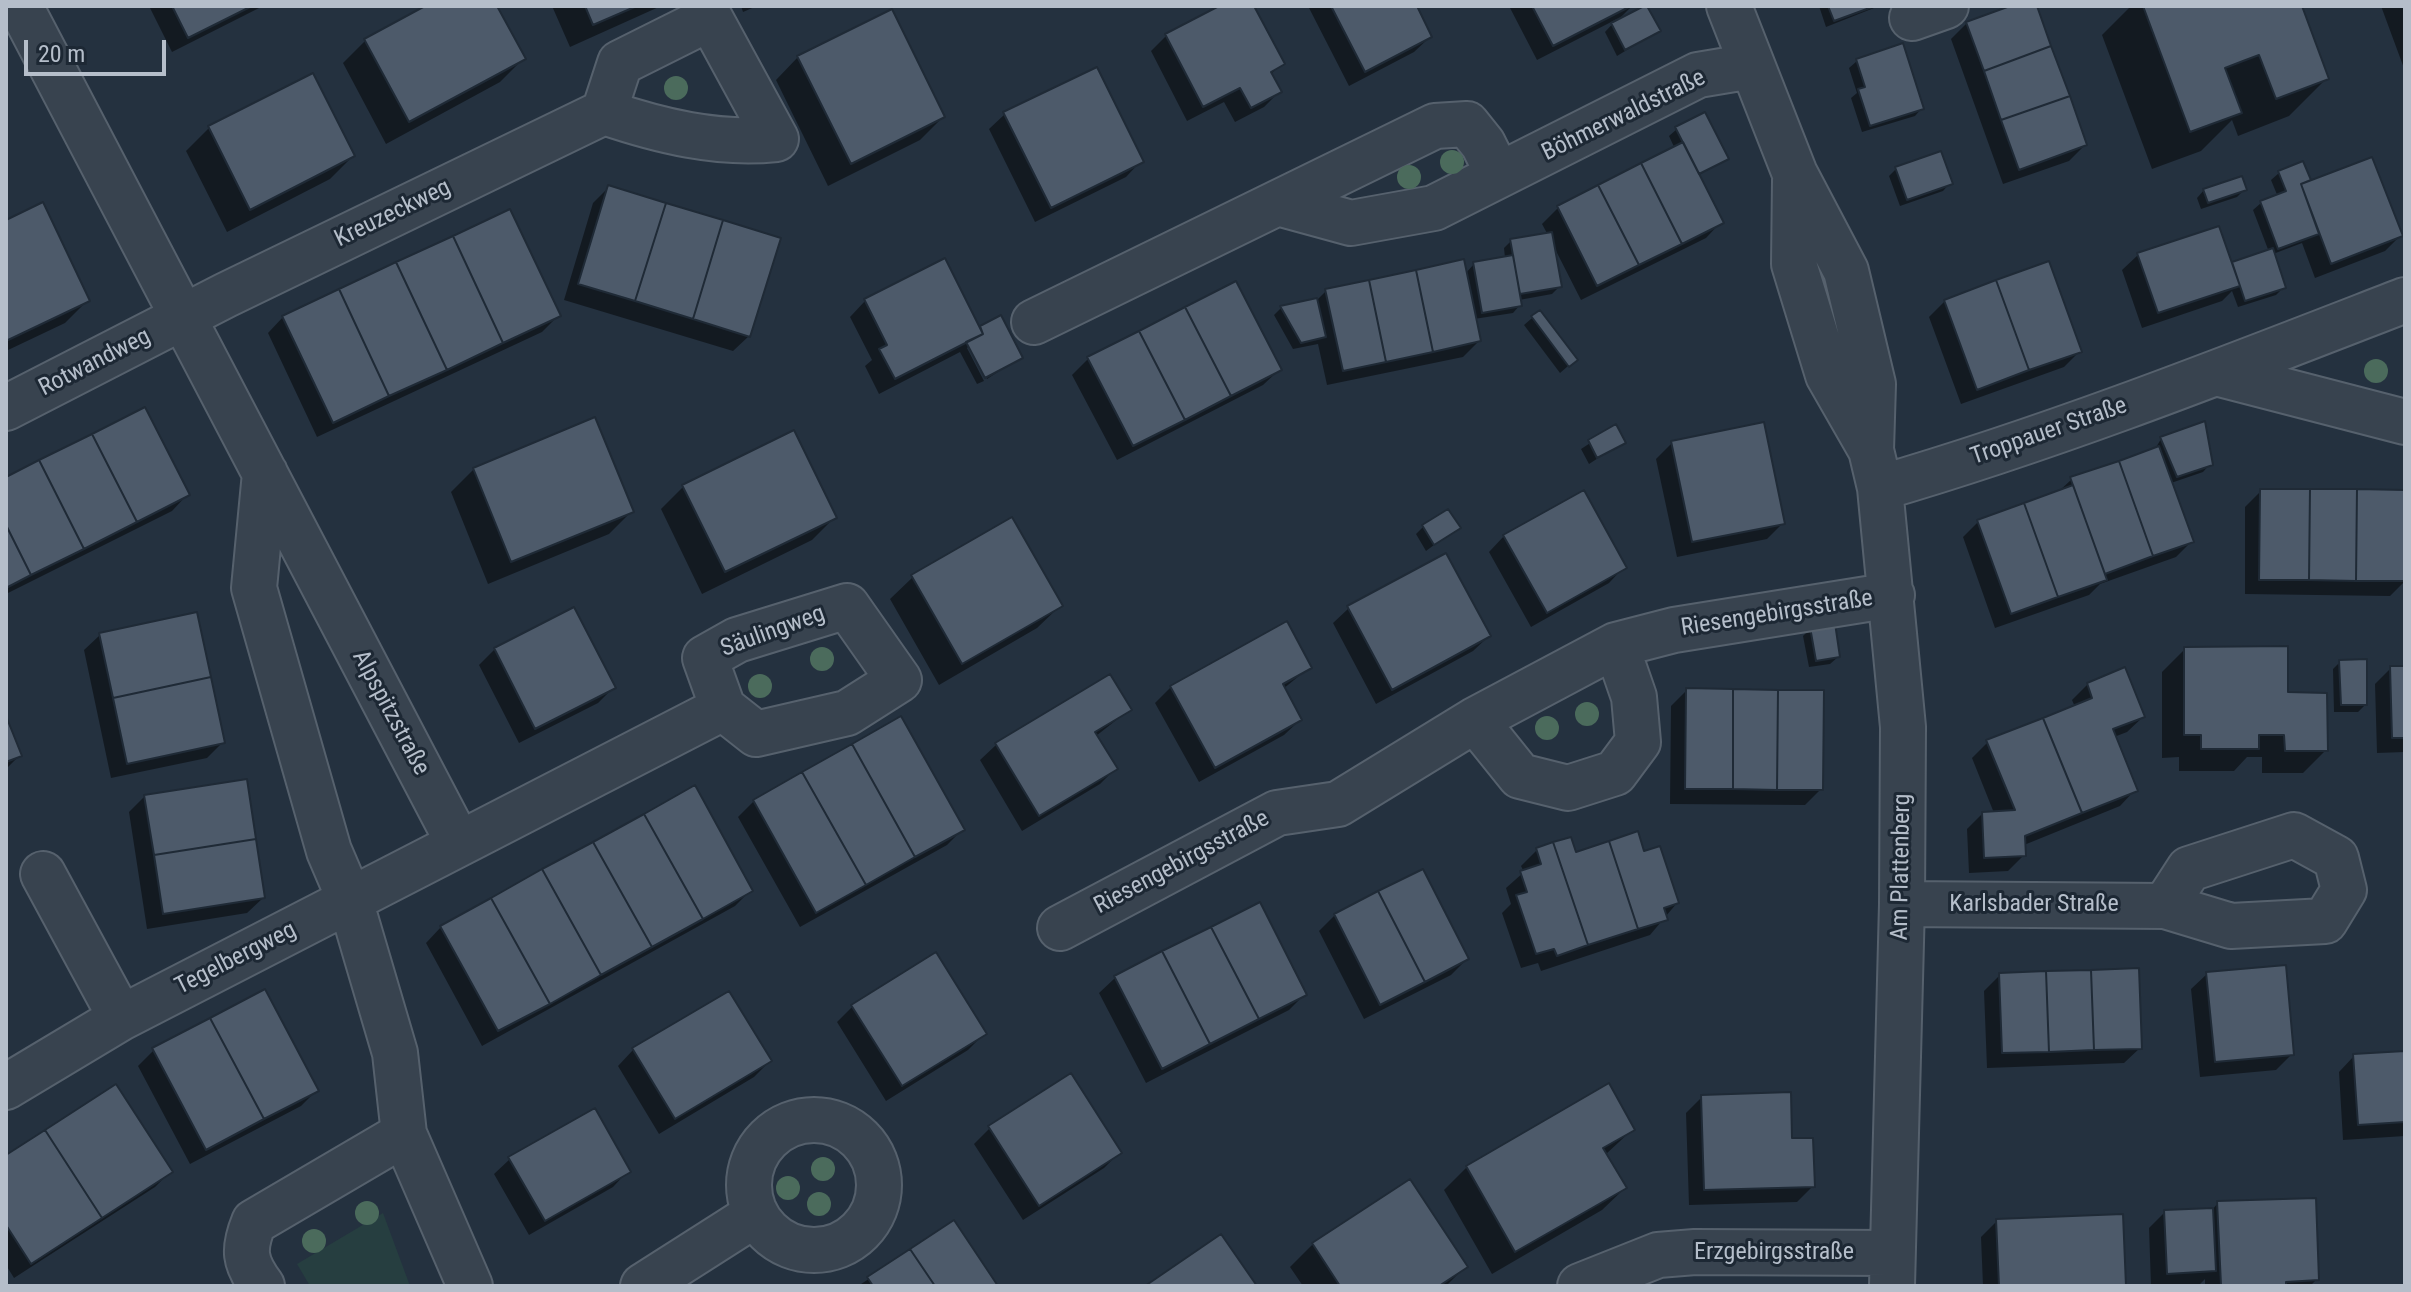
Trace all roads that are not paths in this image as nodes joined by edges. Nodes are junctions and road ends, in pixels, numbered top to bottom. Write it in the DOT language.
graph roads {
  1 [pos="20,6"];
  2 [pos="1729,6"];
  3 [pos="1752,66"];
  4 [pos="604,112"];
  5 [pos="1498,174"];
  6 [pos="1278,203"];
  7 [pos="2405,300"];
  8 [pos="183,318"];
  9 [pos="1034,322"];
  10 [pos="2216,373"];
  11 [pos="6,408"];
  12 [pos="2405,422"];
  13 [pos="1876,469"];
  14 [pos="265,473"];
  15 [pos="1892,595"];
  16 [pos="1616,645"];
  17 [pos="723,708"];
  18 [pos="1475,720"];
  19 [pos="459,844"];
  20 [pos="43,874"];
  21 [pos="350,900"];
  22 [pos="1902,904"];
  23 [pos="2165,906"];
  24 [pos="1060,928"];
  25 [pos="121,1018"];
  26 [pos="6,1087"];
  27 [pos="404,1134"];
  28 [pos="756,1214"];
  29 [pos="1656,1270"];
  30 [pos="1891,1270"];
  31 [pos="262,1286"];
  32 [pos="470,1286"];
  33 [pos="643,1286"];
  34 [pos="1580,1286"];
  1 -- 8 [label="street, Alpspitzstraße"];
  2 -- 3 [label="street, Am Plattenberg"];
  3 -- 5 [label="street, Böhmerwaldstraße"];
  3 -- 13 [label="street, Am Plattenberg"];
  4 -- 8 [label="street, Kreuzeckweg"];
  5 -- 6 [label="street, Böhmerwaldstraße"];
  5 -- 6 [label="street"];
  6 -- 9 [label="street"];
  7 -- 10 [label="street, Troppauer Straße"];
  8 -- 11 [label="street, Rotwandweg"];
  8 -- 14 [label="street, Alpspitzstraße"];
  10 -- 12 [label="street"];
  10 -- 13 [label="street, Troppauer Straße"];
  13 -- 15 [label="street, Am Plattenberg"];
  14 -- 19 [label="street, Alpspitzstraße"];
  14 -- 21 [label="street"];
  15 -- 16 [label="street, Riesengebirgsstraße"];
  15 -- 22 [label="street, Am Plattenberg"];
  16 -- 18 [label="street, Riesengebirgsstraße"];
  16 -- 18 [label="street"];
  17 -- 19 [label="street"];
  18 -- 24 [label="street, Riesengebirgsstraße"];
  19 -- 21 [label="street"];
  20 -- 25 [label="street"];
  21 -- 25 [label="street, Tegelbergweg"];
  21 -- 27 [label="street"];
  22 -- 23 [label="street, Karlsbader Straße"];
  22 -- 30 [label="street, Am Plattenberg"];
  25 -- 26 [label="street, Tegelbergweg"];
  27 -- 31 [label="street"];
  27 -- 32 [label="street"];
  28 -- 33 [label="street"];
  29 -- 30 [label="street, Erzgebirgsstraße"];
  29 -- 34 [label="street, Erzgebirgsstraße"];
}
